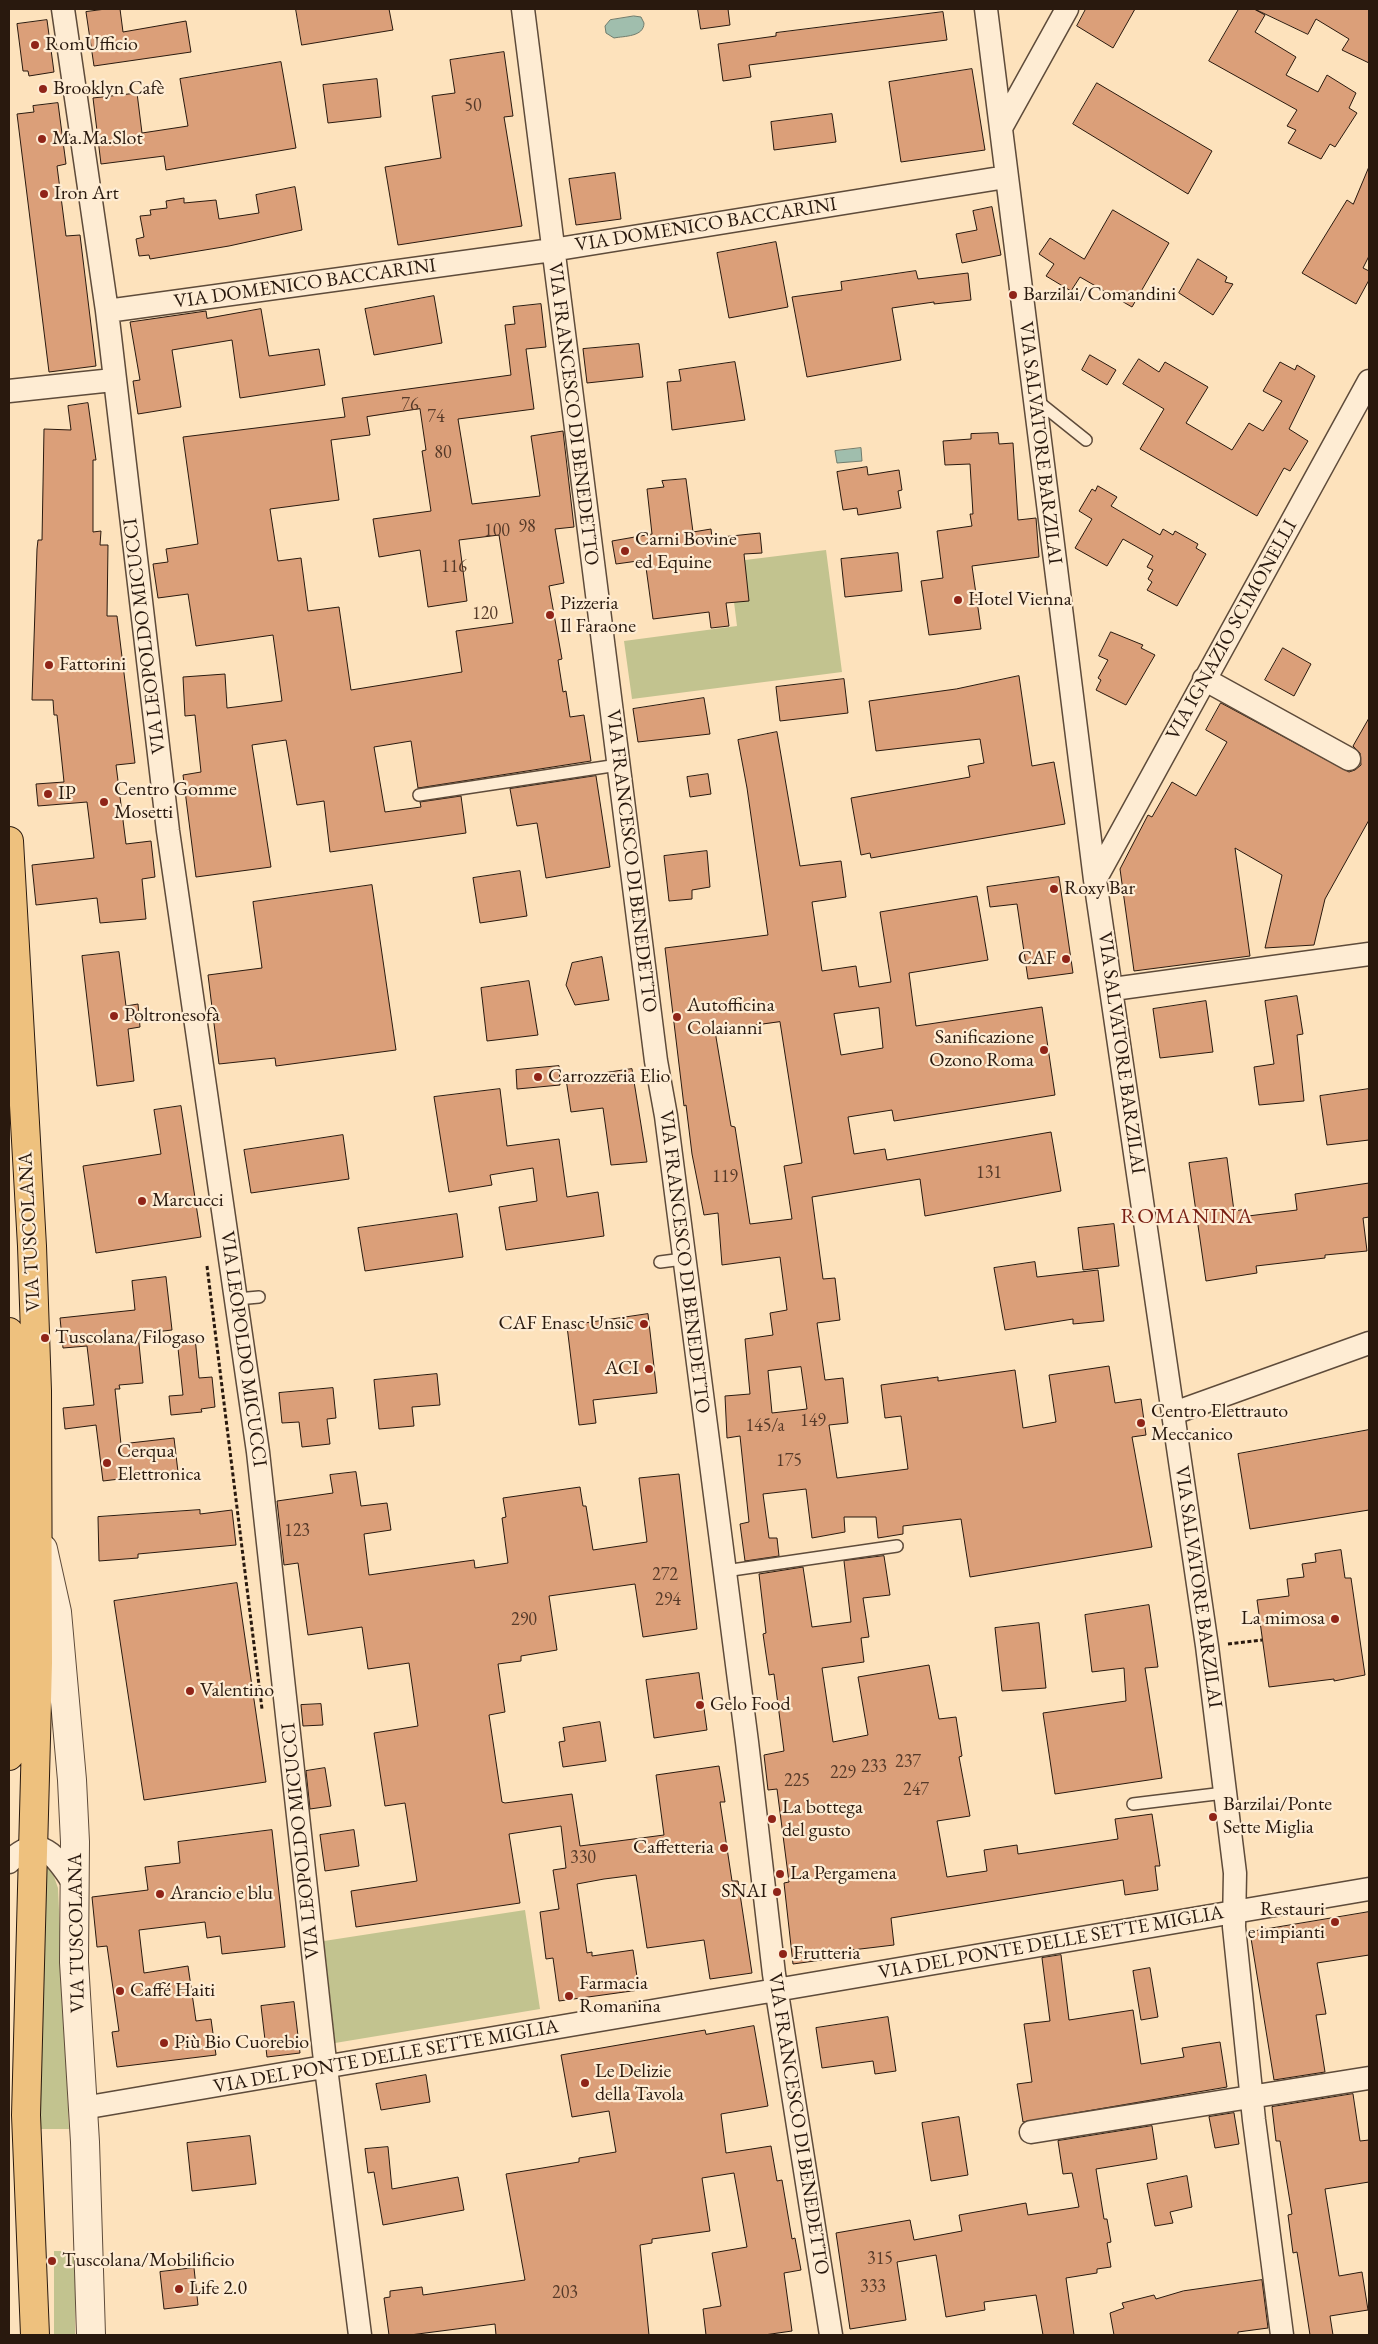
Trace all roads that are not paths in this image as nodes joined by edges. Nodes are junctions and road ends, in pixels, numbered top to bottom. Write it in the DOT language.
graph roads {
  1 [pos="63,9"];
  2 [pos="523,9"];
  3 [pos="986,9"];
  4 [pos="1067,9"];
  5 [pos="1001,128"];
  6 [pos="1006,177"];
  7 [pos="552,250"];
  8 [pos="107,311"];
  9 [pos="113,380"];
  10 [pos="1368,388"];
  11 [pos="9,391"];
  12 [pos="1035,399"];
  13 [pos="1086,440"];
  14 [pos="1204,679"];
  15 [pos="1349,759"];
  16 [pos="618,765"];
  17 [pos="419,795"];
  18 [pos="9,841"];
  19 [pos="1095,880"];
  20 [pos="1369,954"];
  21 [pos="1113,990"];
  22 [pos="683,1259"];
  23 [pos="660,1262"];
  24 [pos="259,1297"];
  25 [pos="237,1299"];
  26 [pos="9,1332"];
  27 [pos="1369,1343"];
  28 [pos="1174,1413"];
  29 [pos="39,1532"];
  30 [pos="897,1546"];
  31 [pos="10,1557"];
  32 [pos="725,1571"];
  33 [pos="9,1756"];
  34 [pos="1224,1793"];
  35 [pos="1133,1804"];
  36 [pos="33,1848"];
  37 [pos="9,1862"];
  38 [pos="74,1884"];
  39 [pos="1369,1889"];
  40 [pos="1234,1911"];
  41 [pos="777,1990"];
  42 [pos="327,2068"];
  43 [pos="1369,2078"];
  44 [pos="1252,2096"];
  45 [pos="83,2108"];
  46 [pos="1030,2132"];
  47 [pos="35,2335"];
  48 [pos="90,2335"];
  49 [pos="360,2335"];
  50 [pos="831,2335"];
  51 [pos="1282,2335"];
  1 -- 8 [label="street, VIA LEOPOLDO MICUCCI"];
  2 -- 7 [label="street, VIA FRANCESCO DI BENEDETTO"];
  3 -- 5 [label="street, VIA SALVATORE BARZILAI"];
  4 -- 5 [label="street"];
  5 -- 6 [label="street, VIA SALVATORE BARZILAI"];
  6 -- 7 [label="street, VIA DOMENICO BACCARINI"];
  6 -- 12 [label="street, VIA SALVATORE BARZILAI"];
  7 -- 8 [label="street, VIA DOMENICO BACCARINI"];
  7 -- 16 [label="street, VIA FRANCESCO DI BENEDETTO"];
  8 -- 9 [label="street, VIA LEOPOLDO MICUCCI"];
  9 -- 11 [label="street"];
  9 -- 25 [label="street, VIA LEOPOLDO MICUCCI"];
  10 -- 14 [label="street, VIA IGNAZIO SCIMONELLI"];
  12 -- 13 [label="lane"];
  12 -- 19 [label="street, VIA SALVATORE BARZILAI"];
  14 -- 15 [label="street"];
  14 -- 19 [label="street, VIA IGNAZIO SCIMONELLI"];
  16 -- 17 [label="lane"];
  16 -- 22 [label="street, VIA FRANCESCO DI BENEDETTO"];
  18 -- 29 [label="main road, VIA TUSCOLANA"];
  19 -- 21 [label="street, VIA SALVATORE BARZILAI"];
  20 -- 21 [label="street"];
  21 -- 28 [label="street, VIA SALVATORE BARZILAI"];
  22 -- 23 [label="lane"];
  22 -- 32 [label="street, VIA FRANCESCO DI BENEDETTO"];
  24 -- 25 [label="lane"];
  25 -- 42 [label="street, VIA LEOPOLDO MICUCCI"];
  26 -- 31 [label="main road, VIA TUSCOLANA"];
  27 -- 28 [label="street"];
  28 -- 34 [label="street, VIA SALVATORE BARZILAI"];
  29 -- 36 [label="main road, VIA TUSCOLANA"];
  29 -- 38 [label="street, VIA TUSCOLANA"];
  30 -- 32 [label="lane"];
  31 -- 33 [label="main road, VIA TUSCOLANA"];
  32 -- 41 [label="street, VIA FRANCESCO DI BENEDETTO"];
  34 -- 35 [label="lane"];
  34 -- 40 [label="street, VIA SALVATORE BARZILAI"];
  36 -- 37 [label="street"];
  36 -- 38 [label="street"];
  36 -- 47 [label="main road, VIA TUSCOLANA"];
  38 -- 45 [label="street, VIA TUSCOLANA"];
  39 -- 40 [label="street, VIA DEL PONTE DELLE SETTE MIGLIA"];
  40 -- 41 [label="street, VIA DEL PONTE DELLE SETTE MIGLIA"];
  40 -- 44 [label="street, VIA SALVATORE BARZILAI"];
  41 -- 42 [label="street, VIA DEL PONTE DELLE SETTE MIGLIA"];
  41 -- 50 [label="street, VIA FRANCESCO DI BENEDETTO"];
  42 -- 45 [label="street, VIA DEL PONTE DELLE SETTE MIGLIA"];
  42 -- 49 [label="street, VIA LEOPOLDO MICUCCI"];
  43 -- 44 [label="street"];
  44 -- 46 [label="street"];
  44 -- 51 [label="street, VIA SALVATORE BARZILAI"];
  45 -- 48 [label="street, VIA TUSCOLANA"];
}
